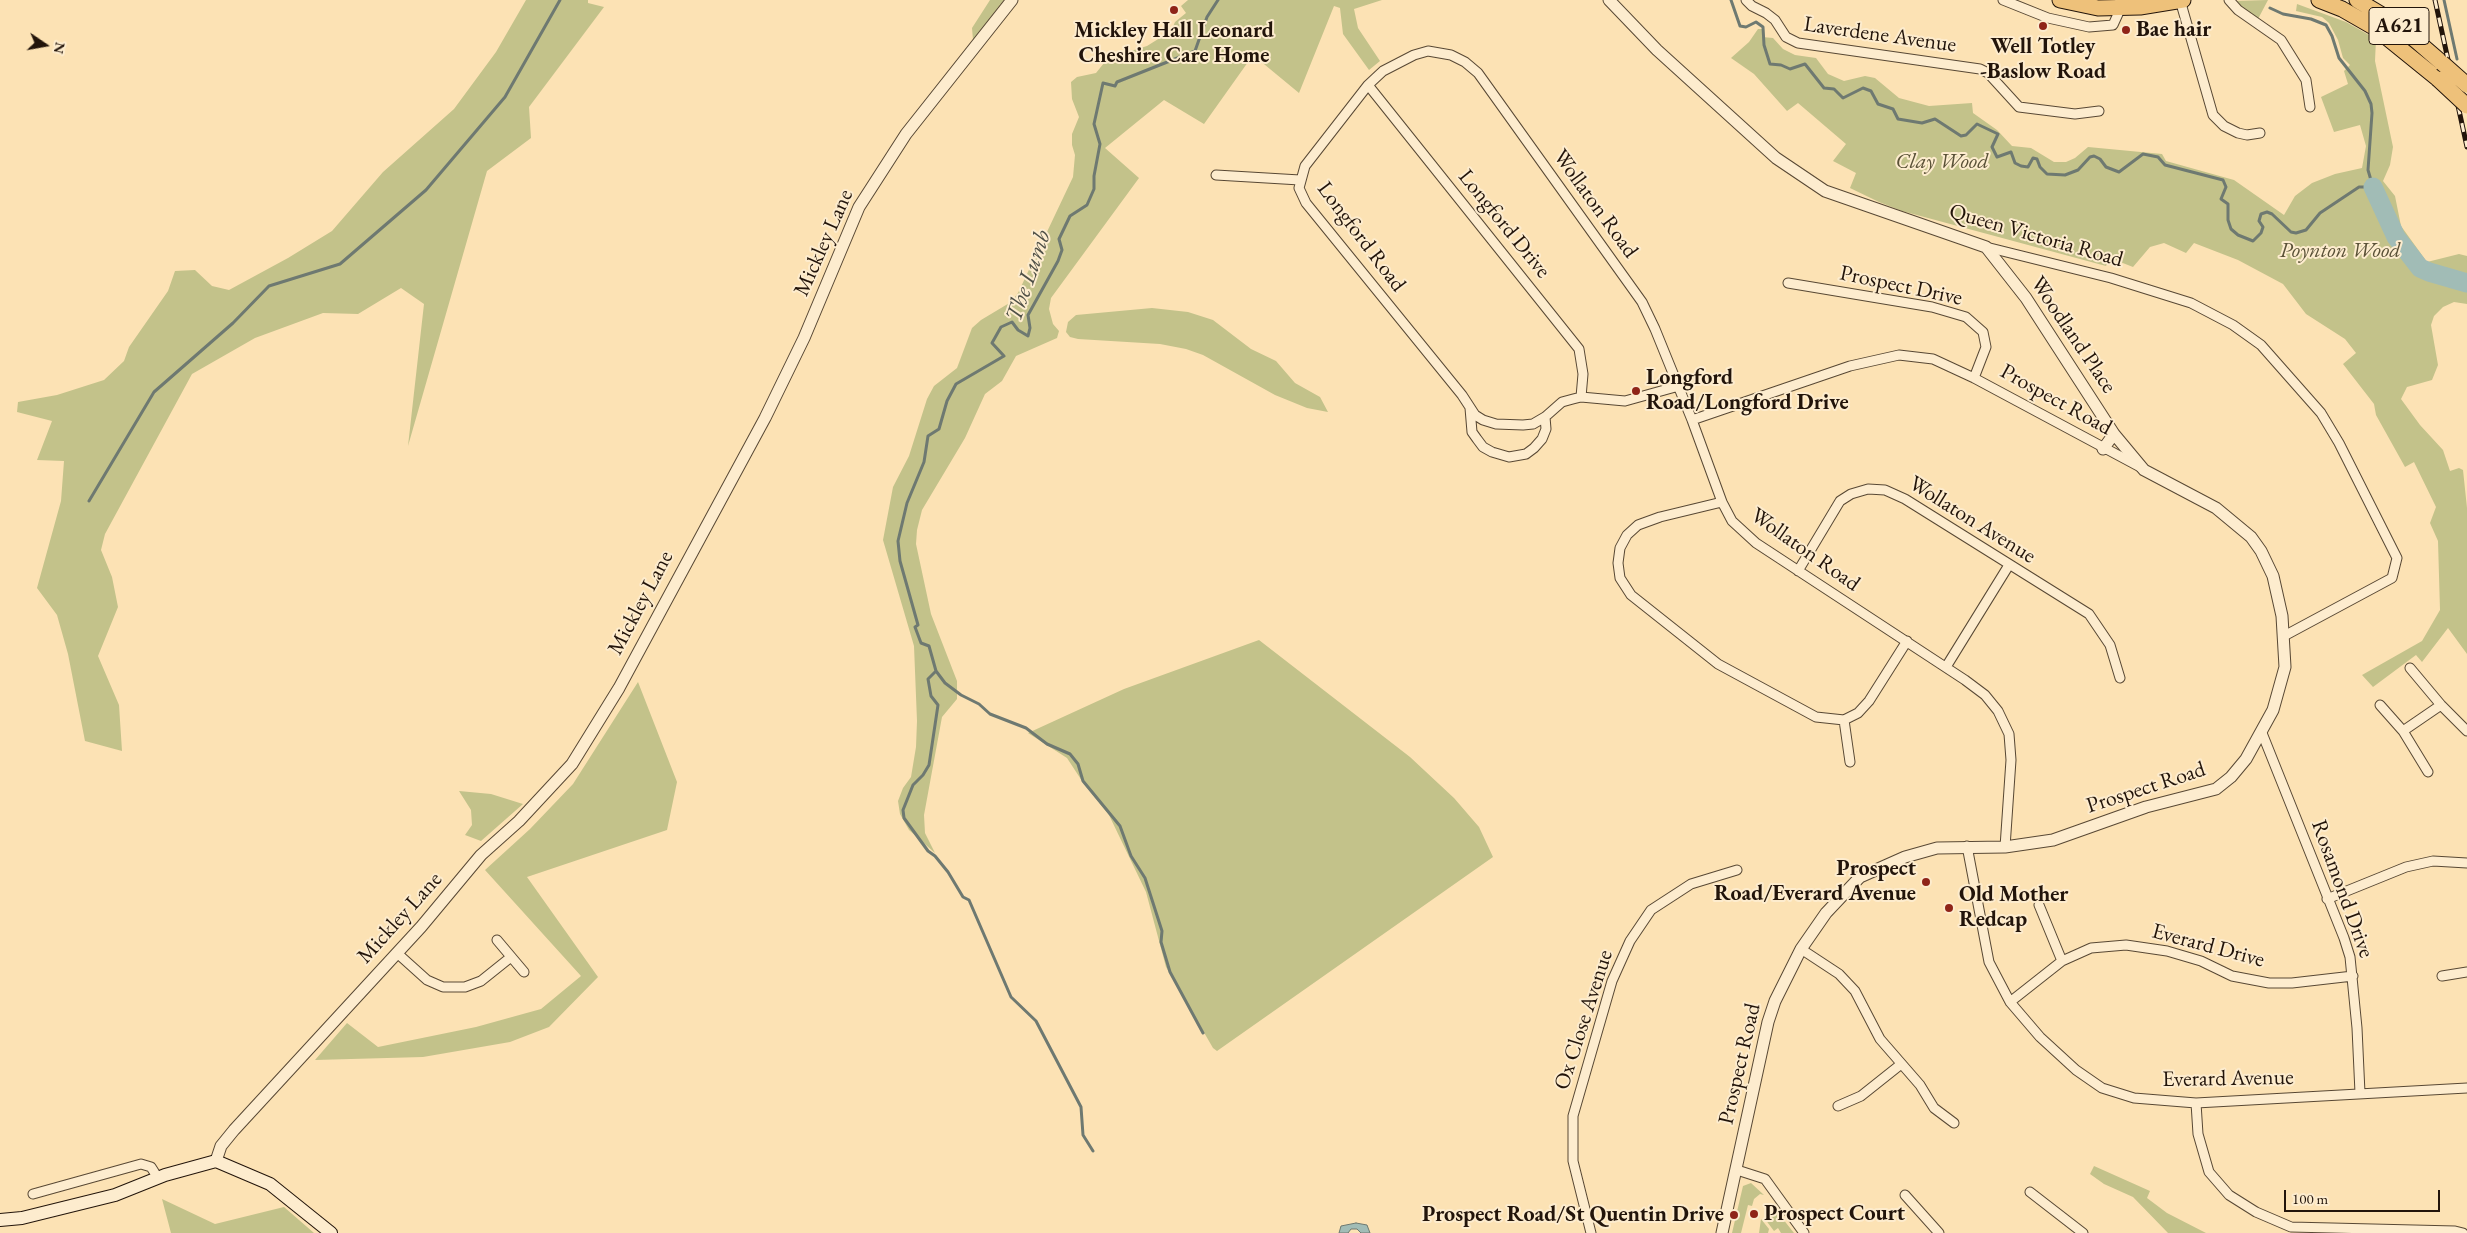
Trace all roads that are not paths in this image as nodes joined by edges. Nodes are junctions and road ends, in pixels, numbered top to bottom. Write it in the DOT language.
graph roads {
  1 [pos="1012,0"];
  2 [pos="1609,0"];
  3 [pos="1746,0"];
  4 [pos="2003,0"];
  5 [pos="2060,0"];
  6 [pos="2181,0"];
  7 [pos="2229,0"];
  8 [pos="2319,0"];
  9 [pos="2357,0"];
  10 [pos="2119,4"];
  11 [pos="1368,85"];
  12 [pos="2467,85"];
  13 [pos="2467,106"];
  14 [pos="2310,107"];
  15 [pos="2099,111"];
  16 [pos="2260,133"];
  17 [pos="1216,175"];
  18 [pos="1300,180"];
  19 [pos="1986,247"];
  20 [pos="1788,283"];
  21 [pos="1974,378"];
  22 [pos="1679,386"];
  23 [pos="1581,397"];
  24 [pos="1470,407"];
  25 [pos="1545,417"];
  26 [pos="1692,420"];
  27 [pos="2114,434"];
  28 [pos="2103,449"];
  29 [pos="2144,470"];
  30 [pos="1722,502"];
  31 [pos="2009,565"];
  32 [pos="1798,572"];
  33 [pos="2284,636"];
  34 [pos="1907,641"];
  35 [pos="1946,667"];
  36 [pos="2410,668"];
  37 [pos="2120,678"];
  38 [pos="2380,705"];
  39 [pos="2441,705"];
  40 [pos="1844,720"];
  41 [pos="2402,731"];
  42 [pos="2467,731"];
  43 [pos="2262,733"];
  44 [pos="1850,762"];
  45 [pos="2428,772"];
  46 [pos="1967,846"];
  47 [pos="2005,847"];
  48 [pos="2467,863"];
  49 [pos="1730,869"];
  50 [pos="2327,899"];
  51 [pos="2038,905"];
  52 [pos="497,940"];
  53 [pos="1800,949"];
  54 [pos="397,953"];
  55 [pos="511,957"];
  56 [pos="2062,961"];
  57 [pos="524,972"];
  58 [pos="2467,972"];
  59 [pos="2353,976"];
  60 [pos="2442,976"];
  61 [pos="2010,1002"];
  62 [pos="1900,1065"];
  63 [pos="2467,1088"];
  64 [pos="2360,1093"];
  65 [pos="2196,1103"];
  66 [pos="1838,1106"];
  67 [pos="1954,1123"];
  68 [pos="216,1161"];
  69 [pos="1736,1170"];
  70 [pos="158,1178"];
  71 [pos="2030,1192"];
  72 [pos="33,1194"];
  73 [pos="1905,1195"];
  74 [pos="0,1220"];
  75 [pos="331,1233"];
  76 [pos="1591,1233"];
  77 [pos="1722,1233"];
  78 [pos="1804,1233"];
  79 [pos="1939,1233"];
  80 [pos="2083,1233"];
  81 [pos="2463,1233"];
  1 -- 54 [label="street, Mickley Lane"];
  2 -- 19 [label="street, Queen Victoria Road"];
  3 -- 15 [label="street, Laverdene Avenue"];
  4 -- 10 [label="street"];
  5 -- 10 [label="main road"];
  6 -- 10 [label="main road"];
  6 -- 16 [label="street"];
  7 -- 14 [label="street"];
  8 -- 13 [label="main road, A621, bridge"];
  9 -- 12 [label="main road, A621, bridge"];
  11 -- 18 [label="street, Longford Road"];
  11 -- 22 [label="street, Wollaton Road"];
  11 -- 23 [label="street, Longford Drive"];
  17 -- 18 [label="street"];
  18 -- 24 [label="street, Longford Road"];
  19 -- 27 [label="street, Woodland Place"];
  19 -- 33 [label="street, Queen Victoria Road"];
  20 -- 21 [label="street, Prospect Drive"];
  21 -- 26 [label="street, Prospect Road"];
  21 -- 28 [label="street, Prospect Road"];
  22 -- 23 [label="street, Longford Road"];
  22 -- 26 [label="street, Wollaton Road"];
  23 -- 25 [label="street, Longford Road"];
  24 -- 25 [label="street, Longford Road"];
  24 -- 25 [label="street"];
  26 -- 30 [label="street, Wollaton Road"];
  27 -- 28 [label="street"];
  27 -- 29 [label="street, Woodland Place"];
  28 -- 29 [label="street, Prospect Road"];
  29 -- 33 [label="street, Prospect Road"];
  30 -- 32 [label="street, Wollaton Road"];
  30 -- 40 [label="street"];
  31 -- 32 [label="street, Wollaton Avenue"];
  31 -- 35 [label="street"];
  31 -- 37 [label="street, Wollaton Avenue"];
  32 -- 34 [label="street, Wollaton Road"];
  33 -- 43 [label="street, Prospect Road"];
  34 -- 35 [label="street, Wollaton Road"];
  34 -- 40 [label="street"];
  35 -- 47 [label="street, Wollaton Road"];
  36 -- 39 [label="street"];
  38 -- 41 [label="street"];
  39 -- 41 [label="street"];
  39 -- 42 [label="street"];
  40 -- 44 [label="street"];
  41 -- 45 [label="street"];
  43 -- 47 [label="street, Prospect Road"];
  43 -- 50 [label="street, Rosamond Drive"];
  46 -- 47 [label="street, Prospect Road"];
  46 -- 53 [label="street, Prospect Road"];
  46 -- 61 [label="street, Everard Avenue"];
  48 -- 50 [label="street"];
  49 -- 76 [label="street, Ox Close Avenue"];
  50 -- 59 [label="street, Rosamond Drive"];
  51 -- 56 [label="street"];
  52 -- 55 [label="street"];
  53 -- 62 [label="street"];
  53 -- 69 [label="street, Prospect Road"];
  54 -- 55 [label="street"];
  54 -- 68 [label="street, Mickley Lane"];
  55 -- 57 [label="street"];
  56 -- 59 [label="street, Everard Drive"];
  56 -- 61 [label="street, Everard Drive"];
  58 -- 60 [label="street"];
  59 -- 64 [label="street, Rosamond Drive"];
  61 -- 65 [label="street, Everard Avenue"];
  62 -- 66 [label="street"];
  62 -- 67 [label="street"];
  63 -- 64 [label="street, Everard Avenue"];
  64 -- 65 [label="street, Everard Avenue"];
  65 -- 81 [label="street"];
  68 -- 70 [label="main road"];
  68 -- 75 [label="main road"];
  69 -- 77 [label="street, Prospect Road"];
  69 -- 78 [label="street"];
  70 -- 72 [label="street"];
  70 -- 74 [label="main road"];
  71 -- 80 [label="street"];
  73 -- 79 [label="street"];
}
